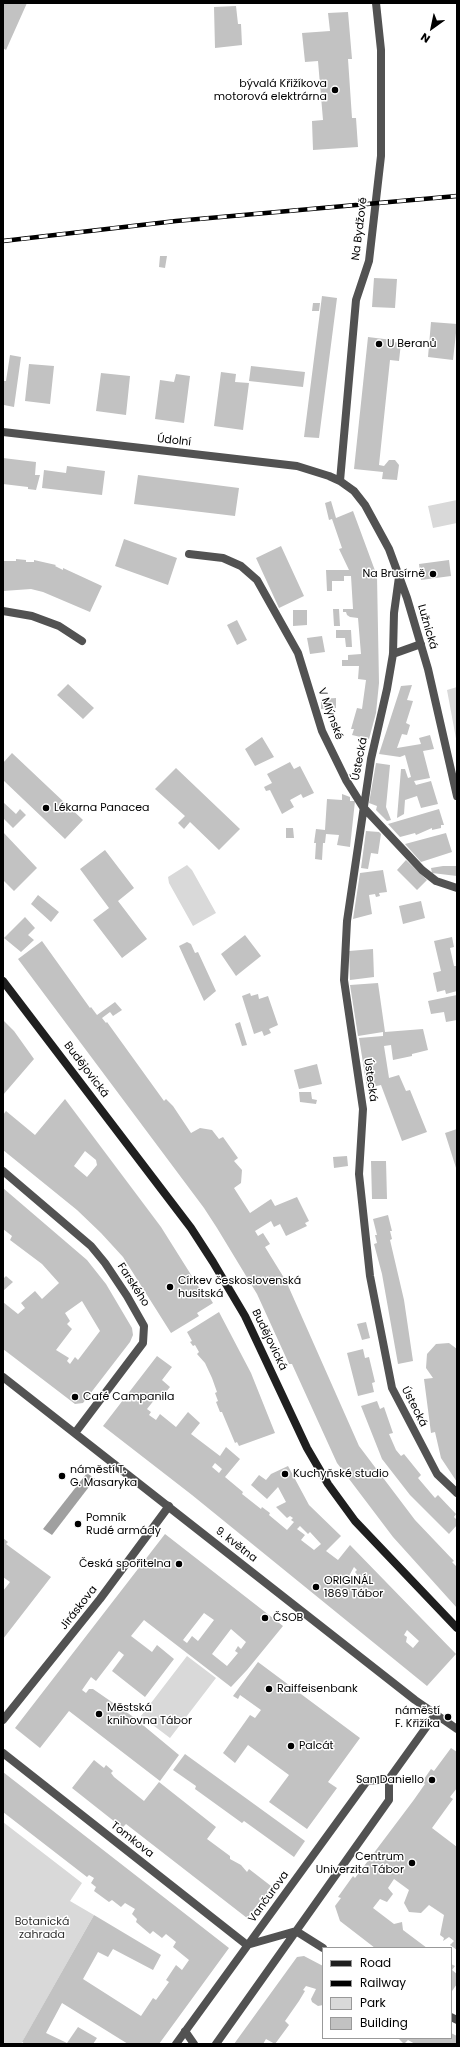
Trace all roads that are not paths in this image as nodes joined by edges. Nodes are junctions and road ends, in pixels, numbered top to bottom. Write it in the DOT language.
graph roads {
  1 [pos="376,3"];
  2 [pos="3,432"];
  3 [pos="340,481"];
  4 [pos="189,554"];
  5 [pos="399,577"];
  6 [pos="3,611"];
  7 [pos="82,641"];
  8 [pos="421,644"];
  9 [pos="393,654"];
  10 [pos="457,796"];
  11 [pos="363,807"];
  12 [pos="457,888"];
  13 [pos="3,981"];
  14 [pos="3,1171"];
  15 [pos="3,1377"];
  16 [pos="75,1433"];
  17 [pos="457,1493"];
  18 [pos="169,1506"];
  19 [pos="457,1628"];
  20 [pos="435,1715"];
  21 [pos="3,1720"];
  22 [pos="457,1729"];
  23 [pos="3,1753"];
  24 [pos="389,1779"];
  25 [pos="296,1931"];
  26 [pos="247,1945"];
  27 [pos="322,1947"];
  28 [pos="185,2032"];
  29 [pos="176,2044"];
  30 [pos="194,2044"];
  31 [pos="216,2044"];
  1 -- 3 [label="street, Na Bydžově"];
  2 -- 3 [label="street, Údolní"];
  3 -- 5 [label="street, Lužnická"];
  4 -- 11 [label="street, V Mlýnské"];
  5 -- 8 [label="street, Lužnická"];
  5 -- 9 [label="street, Ústecká"];
  6 -- 7 [label="street"];
  8 -- 9 [label="street"];
  8 -- 10 [label="street, Lužnická"];
  9 -- 11 [label="street, Ústecká"];
  11 -- 12 [label="street, V Mlýnské"];
  11 -- 17 [label="street, Ústecká"];
  13 -- 19 [label="main road, Budějovická"];
  14 -- 16 [label="street, Farského"];
  15 -- 16 [label="street, 9. května"];
  16 -- 18 [label="street, 9. května"];
  18 -- 20 [label="street, 9. května"];
  18 -- 21 [label="street, Jiráskova"];
  20 -- 22 [label="street, 9. května"];
  20 -- 24 [label="street"];
  23 -- 26 [label="street, Tomkova"];
  24 -- 25 [label="street"];
  24 -- 26 [label="street, Vančurova"];
  25 -- 26 [label="street"];
  25 -- 27 [label="street"];
  25 -- 31 [label="street"];
  26 -- 28 [label="street, Vančurova"];
  28 -- 29 [label="street, Vančurova"];
  28 -- 30 [label="street"];
}
